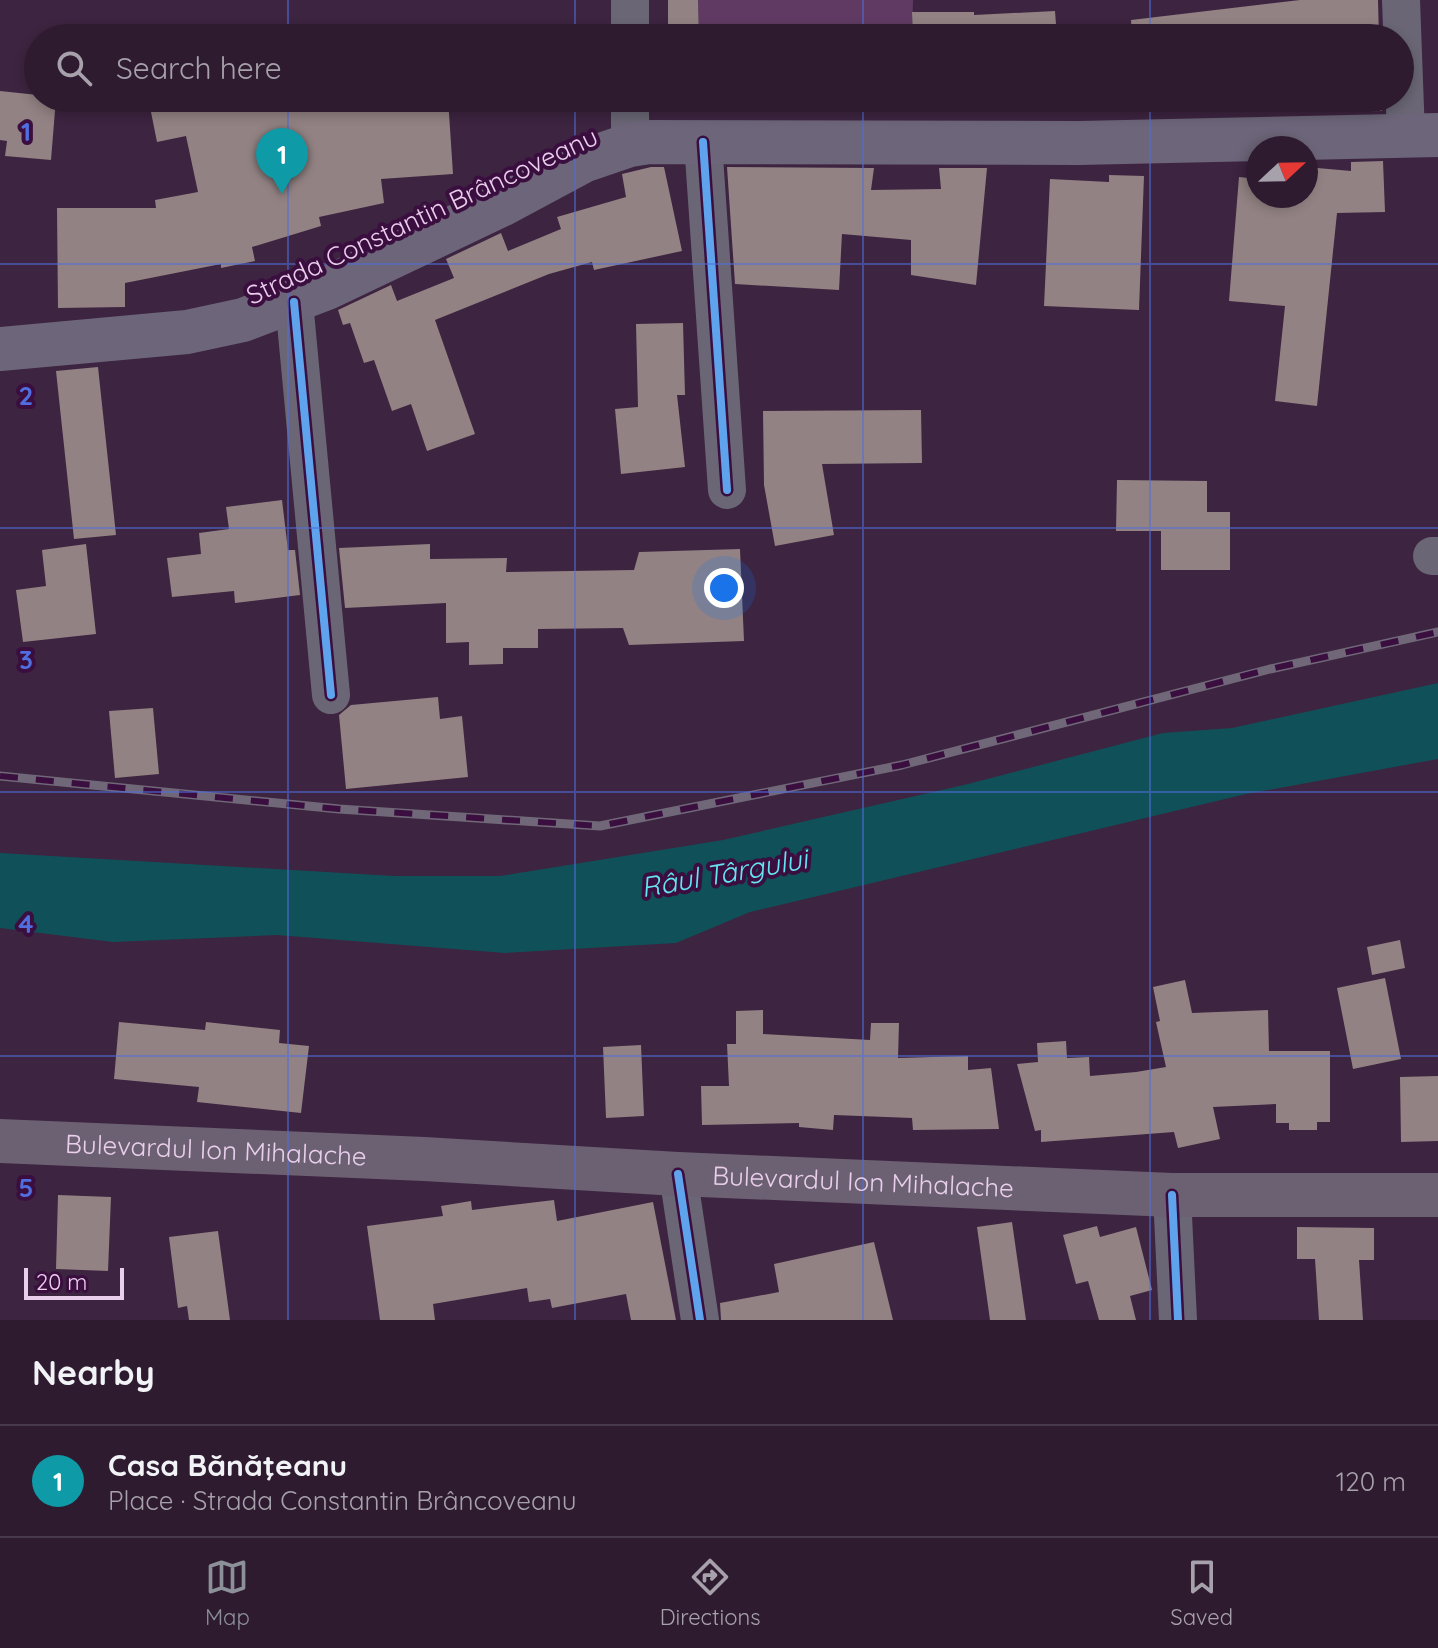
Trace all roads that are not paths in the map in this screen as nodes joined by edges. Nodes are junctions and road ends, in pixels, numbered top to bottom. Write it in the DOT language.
graph roads {
  1 [pos="630,0"];
  2 [pos="1401,0"];
  3 [pos="630,24"];
  4 [pos="1405,24"];
  5 [pos="1414,84"];
  6 [pos="630,112"];
  7 [pos="1422,135"];
  8 [pos="703,142"];
  9 [pos="630,145"];
  10 [pos="294,302"];
  11 [pos="0,349"];
  12 [pos="727,490"];
  13 [pos="331,695"];
  14 [pos="0,1141"];
  15 [pos="678,1174"];
  16 [pos="1172,1195"];
  17 [pos="1438,1195"];
  18 [pos="700,1320"];
  19 [pos="1178,1320"];
  1 -- 3 [label="street"];
  2 -- 4 [label="street"];
  5 -- 7 [label="street"];
  6 -- 9 [label="street"];
  7 -- 8 [label="main road, Strada Constantin Brâncoveanu"];
  8 -- 9 [label="main road, Strada Constantin Brâncoveanu"];
  8 -- 12 [label="street"];
  9 -- 10 [label="main road, Strada Constantin Brâncoveanu"];
  10 -- 11 [label="main road, Strada Constantin Brâncoveanu"];
  10 -- 13 [label="street"];
  14 -- 15 [label="highway, Bulevardul Ion Mihalache"];
  15 -- 16 [label="highway, Bulevardul Ion Mihalache"];
  15 -- 18 [label="street"];
  16 -- 17 [label="highway, Bulevardul Ion Mihalache"];
  16 -- 19 [label="street"];
}
